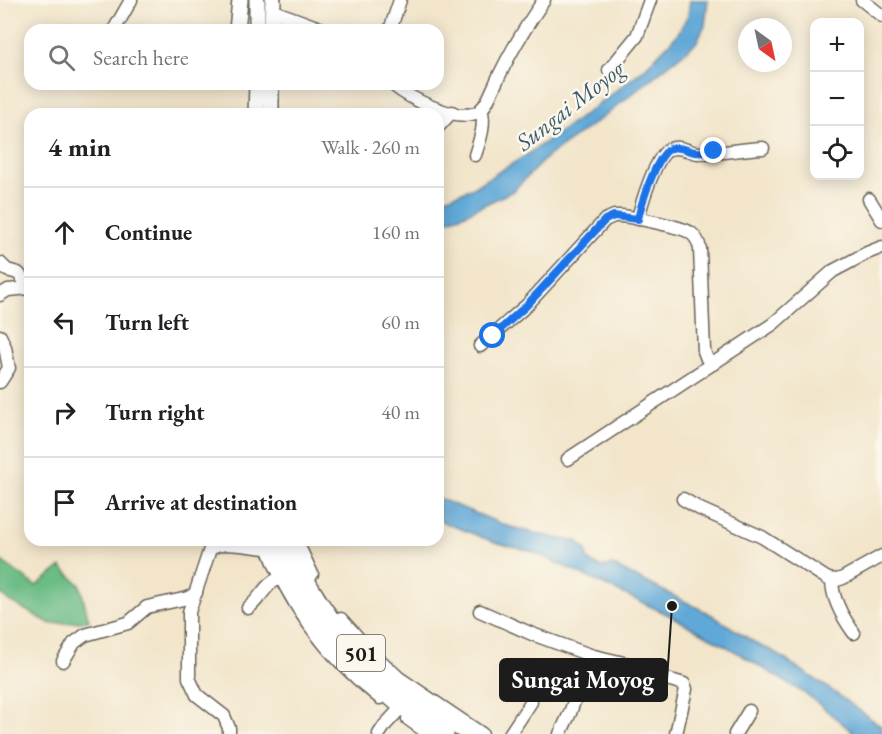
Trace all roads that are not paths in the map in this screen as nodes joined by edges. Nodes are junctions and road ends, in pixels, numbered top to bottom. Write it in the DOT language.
graph roads {
  1 [pos="131,0"];
  2 [pos="240,0"];
  3 [pos="257,0"];
  4 [pos="399,0"];
  5 [pos="544,0"];
  6 [pos="650,0"];
  7 [pos="862,0"];
  8 [pos="881,0"];
  9 [pos="273,6"];
  10 [pos="882,8"];
  11 [pos="882,16"];
  12 [pos="117,24"];
  13 [pos="238,24"];
  14 [pos="267,24"];
  15 [pos="270,24"];
  16 [pos="312,24"];
  17 [pos="392,24"];
  18 [pos="609,70"];
  19 [pos="255,90"];
  20 [pos="271,90"];
  21 [pos="400,90"];
  22 [pos="256,108"];
  23 [pos="271,108"];
  24 [pos="436,108"];
  25 [pos="481,109"];
  26 [pos="444,110"];
  27 [pos="452,112"];
  28 [pos="444,121"];
  29 [pos="763,148"];
  30 [pos="475,155"];
  31 [pos="869,199"];
  32 [pos="638,219"];
  33 [pos="882,220"];
  34 [pos="882,247"];
  35 [pos="0,264"];
  36 [pos="24,280"];
  37 [pos="24,288"];
  38 [pos="0,295"];
  39 [pos="0,336"];
  40 [pos="480,346"];
  41 [pos="713,364"];
  42 [pos="0,382"];
  43 [pos="568,459"];
  44 [pos="683,499"];
  45 [pos="218,546"];
  46 [pos="270,546"];
  47 [pos="271,546"];
  48 [pos="291,546"];
  49 [pos="300,546"];
  50 [pos="882,556"];
  51 [pos="282,578"];
  52 [pos="832,580"];
  53 [pos="196,593"];
  54 [pos="248,608"];
  55 [pos="480,611"];
  56 [pos="854,633"];
  57 [pos="590,655"];
  58 [pos="63,661"];
  59 [pos="531,702"];
  60 [pos="749,711"];
  61 [pos="397,712"];
  62 [pos="229,734"];
  63 [pos="379,734"];
  64 [pos="429,734"];
  65 [pos="446,734"];
  66 [pos="469,734"];
  67 [pos="482,734"];
  68 [pos="510,734"];
  69 [pos="560,734"];
  70 [pos="676,734"];
  71 [pos="735,734"];
  1 -- 12 [label="street"];
  2 -- 13 [label="main road"];
  3 -- 14 [label="main road"];
  4 -- 17 [label="street"];
  5 -- 25 [label="street"];
  6 -- 18 [label="street"];
  7 -- 11 [label="street"];
  8 -- 10 [label="street"];
  9 -- 15 [label="main road"];
  9 -- 16 [label="street"];
  19 -- 22 [label="main road"];
  20 -- 23 [label="main road"];
  21 -- 24 [label="street"];
  25 -- 27 [label="street"];
  25 -- 30 [label="street"];
  26 -- 27 [label="street"];
  27 -- 28 [label="street"];
  29 -- 32 [label="street"];
  31 -- 33 [label="street"];
  32 -- 40 [label="street"];
  32 -- 41 [label="street"];
  34 -- 41 [label="street"];
  35 -- 36 [label="street"];
  37 -- 38 [label="street"];
  39 -- 42 [label="street"];
  41 -- 43 [label="street"];
  44 -- 52 [label="street"];
  45 -- 53 [label="street"];
  46 -- 51 [label="street"];
  47 -- 65 [label="main road, 501"];
  48 -- 66 [label="main road, 501"];
  49 -- 67 [label="street"];
  50 -- 52 [label="street"];
  51 -- 54 [label="street"];
  51 -- 61 [label="street"];
  52 -- 56 [label="street"];
  53 -- 58 [label="street"];
  53 -- 62 [label="street"];
  55 -- 57 [label="street"];
  57 -- 69 [label="street"];
  57 -- 70 [label="street"];
  59 -- 68 [label="street"];
  60 -- 71 [label="street"];
  61 -- 63 [label="street"];
  61 -- 64 [label="street"];
}
